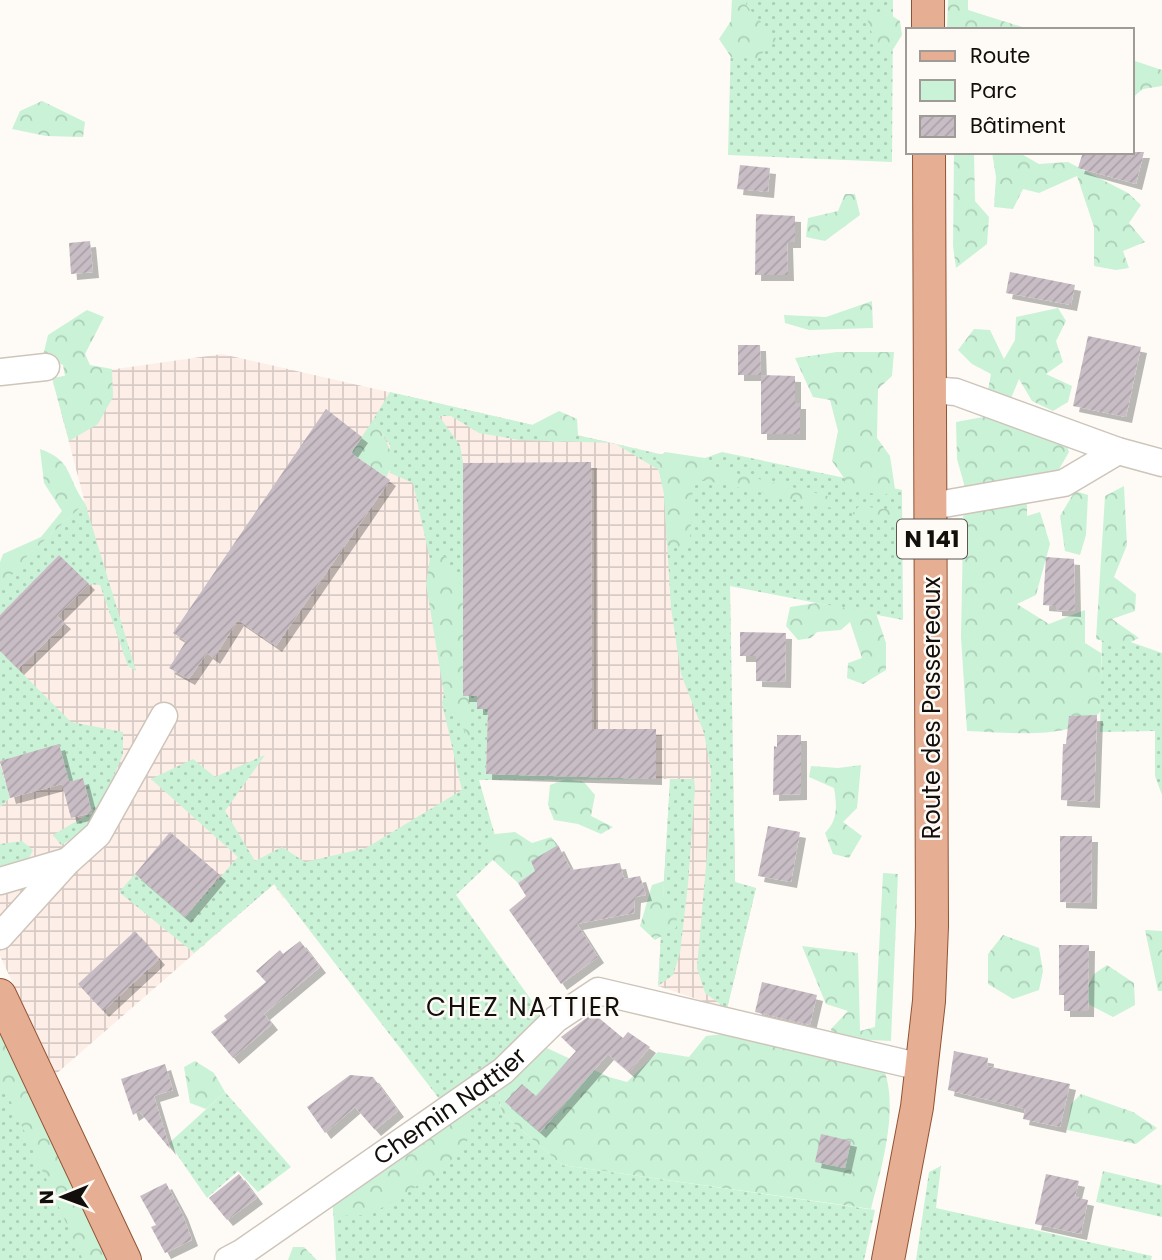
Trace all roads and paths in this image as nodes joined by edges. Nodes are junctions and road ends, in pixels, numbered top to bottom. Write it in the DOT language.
graph roads {
  1 [pos="928,0"];
  2 [pos="928,28"];
  3 [pos="929,154"];
  4 [pos="46,367"];
  5 [pos="0,372"];
  6 [pos="931,390"];
  7 [pos="1118,451"];
  8 [pos="1162,463"];
  9 [pos="932,506"];
  10 [pos="164,716"];
  11 [pos="67,862"];
  12 [pos="0,881"];
  13 [pos="0,936"];
  14 [pos="0,995"];
  15 [pos="921,1067"];
  16 [pos="125,1260"];
  17 [pos="228,1260"];
  18 [pos="888,1260"];
  1 -- 2 [label="main road"];
  3 -- 6 [label="main road, Route des Passereaux / N 141"];
  4 -- 5 [label="street"];
  6 -- 7 [label="street"];
  6 -- 9 [label="main road, Route des Passereaux / N 141"];
  7 -- 8 [label="street"];
  7 -- 9 [label="street"];
  9 -- 15 [label="main road, Route des Passereaux / N 141"];
  10 -- 11 [label="street"];
  11 -- 12 [label="street"];
  11 -- 13 [label="street"];
  14 -- 16 [label="main road"];
  15 -- 17 [label="street, Chemin Nattier"];
  15 -- 18 [label="main road, Route des Passereaux / N 141"];
}
